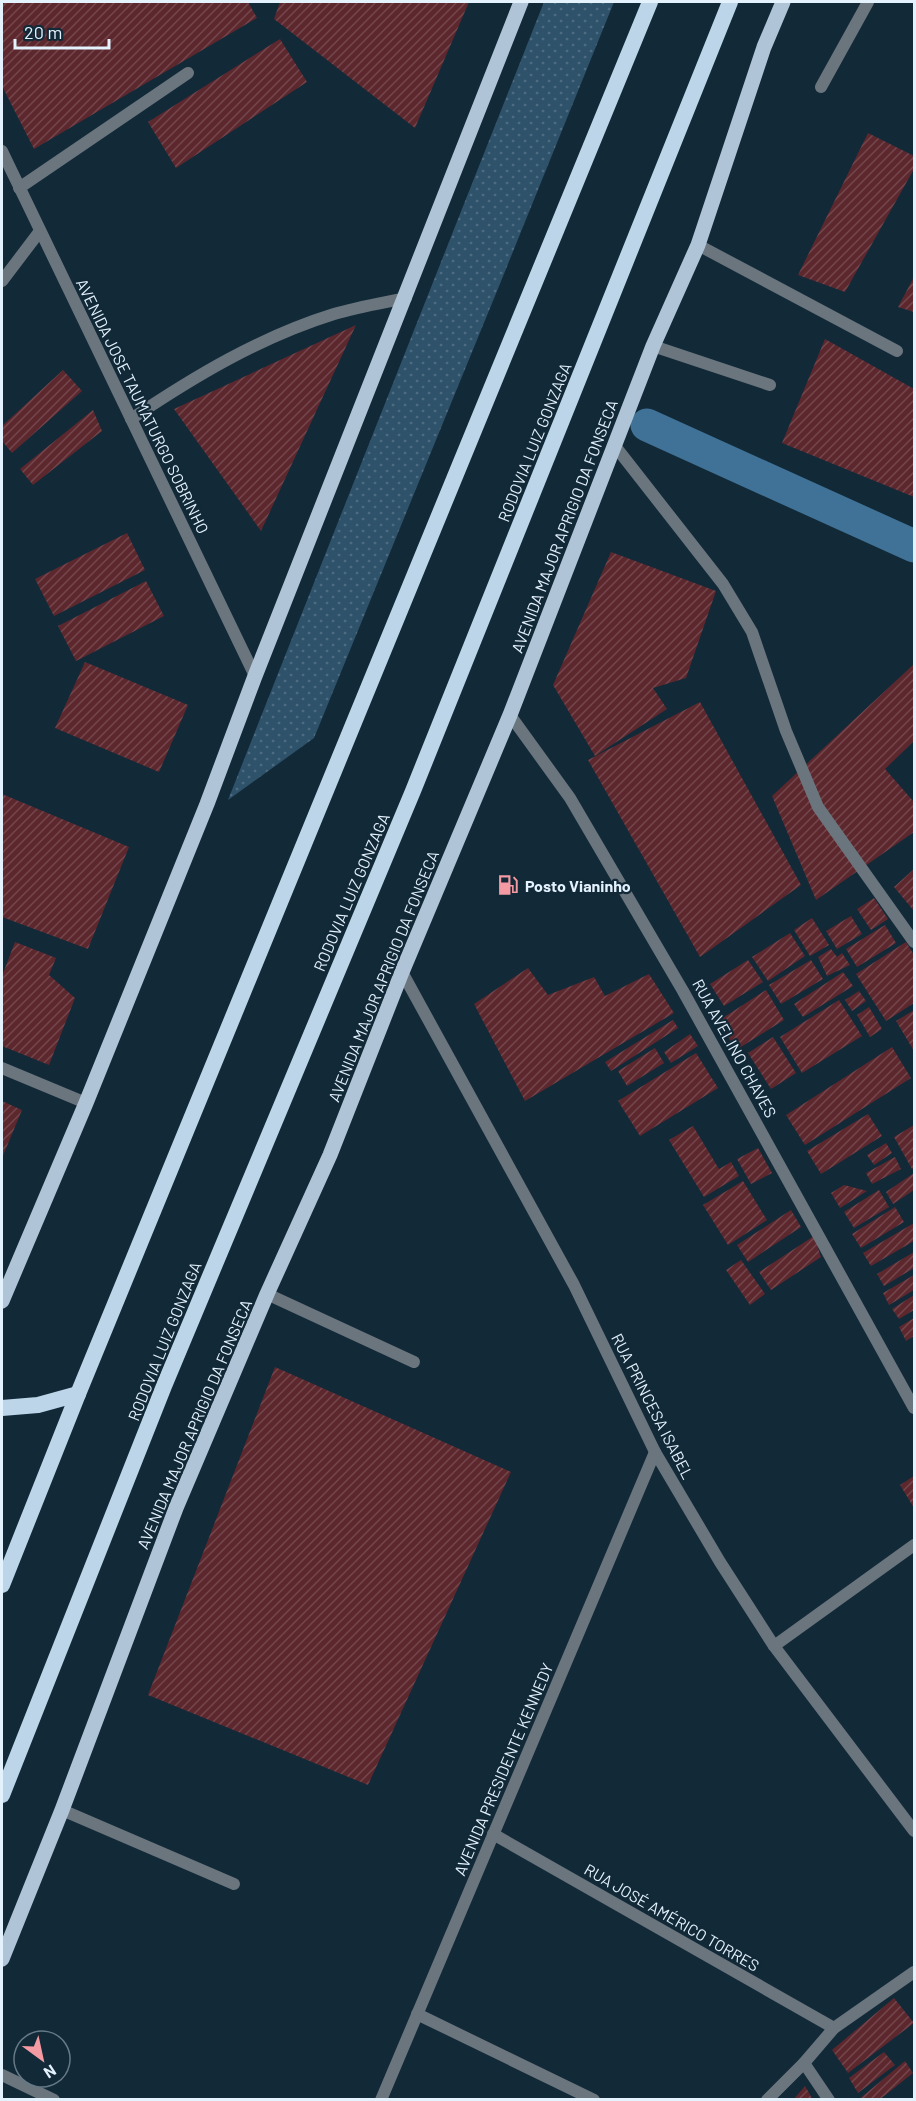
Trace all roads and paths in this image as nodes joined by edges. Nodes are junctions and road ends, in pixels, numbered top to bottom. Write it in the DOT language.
graph roads {
  1 [pos="521,2"];
  2 [pos="650,2"];
  3 [pos="730,2"];
  4 [pos="783,2"];
  5 [pos="868,2"];
  6 [pos="188,73"];
  7 [pos="820,87"];
  8 [pos="2,151"];
  9 [pos="19,189"];
  10 [pos="40,231"];
  11 [pos="698,245"];
  12 [pos="2,281"];
  13 [pos="406,298"];
  14 [pos="653,346"];
  15 [pos="897,351"];
  16 [pos="771,385"];
  17 [pos="131,419"];
  18 [pos="615,446"];
  19 [pos="255,676"];
  20 [pos="510,715"];
  21 [pos="915,942"];
  22 [pos="402,972"];
  23 [pos="2,1068"];
  24 [pos="86,1104"];
  25 [pos="267,1294"];
  26 [pos="2,1301"];
  27 [pos="414,1362"];
  28 [pos="78,1394"];
  29 [pos="2,1408"];
  30 [pos="915,1408"];
  31 [pos="655,1452"];
  32 [pos="915,1545"];
  33 [pos="2,1585"];
  34 [pos="774,1646"];
  35 [pos="2,1795"];
  36 [pos="62,1810"];
  37 [pos="915,1831"];
  38 [pos="494,1834"];
  39 [pos="234,1884"];
  40 [pos="2,1959"];
  41 [pos="915,1972"];
  42 [pos="417,2014"];
  43 [pos="834,2028"];
  44 [pos="804,2063"];
  45 [pos="2,2074"];
  46 [pos="54,2100"];
  47 [pos="381,2100"];
  48 [pos="594,2100"];
  49 [pos="767,2100"];
  50 [pos="829,2100"];
  1 -- 13 [label="main road"];
  2 -- 28 [label="highway"];
  3 -- 35 [label="highway, RODOVIA LUIZ GONZAGA"];
  4 -- 11 [label="main road, AVENIDA MAJOR APRIGIO DA FONSECA"];
  5 -- 7 [label="street"];
  6 -- 9 [label="street"];
  8 -- 9 [label="street, AVENIDA JOSE TAUMATURGO SOBRINHO"];
  9 -- 10 [label="street, AVENIDA JOSE TAUMATURGO SOBRINHO"];
  10 -- 12 [label="street"];
  10 -- 17 [label="street, AVENIDA JOSE TAUMATURGO SOBRINHO"];
  11 -- 14 [label="main road, AVENIDA MAJOR APRIGIO DA FONSECA"];
  11 -- 15 [label="street"];
  13 -- 17 [label="street"];
  13 -- 19 [label="main road"];
  14 -- 16 [label="street"];
  14 -- 18 [label="main road, AVENIDA MAJOR APRIGIO DA FONSECA"];
  17 -- 19 [label="street, AVENIDA JOSE TAUMATURGO SOBRINHO"];
  18 -- 20 [label="main road, AVENIDA MAJOR APRIGIO DA FONSECA"];
  18 -- 21 [label="street"];
  19 -- 24 [label="main road"];
  20 -- 22 [label="main road, AVENIDA MAJOR APRIGIO DA FONSECA"];
  20 -- 30 [label="street, RUA AVELINO CHAVES"];
  22 -- 25 [label="main road, AVENIDA MAJOR APRIGIO DA FONSECA"];
  22 -- 31 [label="street, RUA PRINCESA ISABEL"];
  23 -- 24 [label="street"];
  24 -- 26 [label="main road"];
  25 -- 27 [label="street"];
  25 -- 36 [label="main road, AVENIDA MAJOR APRIGIO DA FONSECA"];
  28 -- 29 [label="highway"];
  28 -- 33 [label="highway"];
  31 -- 34 [label="street, RUA PRINCESA ISABEL"];
  31 -- 38 [label="street, AVENIDA PRESIDENTE KENNEDY"];
  32 -- 34 [label="street"];
  34 -- 37 [label="street, RUA PRINCESA ISABEL"];
  36 -- 39 [label="street"];
  36 -- 40 [label="main road, AVENIDA MAJOR APRIGIO DA FONSECA"];
  38 -- 42 [label="street, AVENIDA PRESIDENTE KENNEDY"];
  38 -- 43 [label="street, RUA JOSÉ AMÉRICO TORRES"];
  41 -- 43 [label="street"];
  42 -- 47 [label="street, AVENIDA PRESIDENTE KENNEDY"];
  42 -- 48 [label="street"];
  43 -- 44 [label="street"];
  44 -- 49 [label="street"];
  44 -- 50 [label="street"];
  45 -- 46 [label="street"];
}
